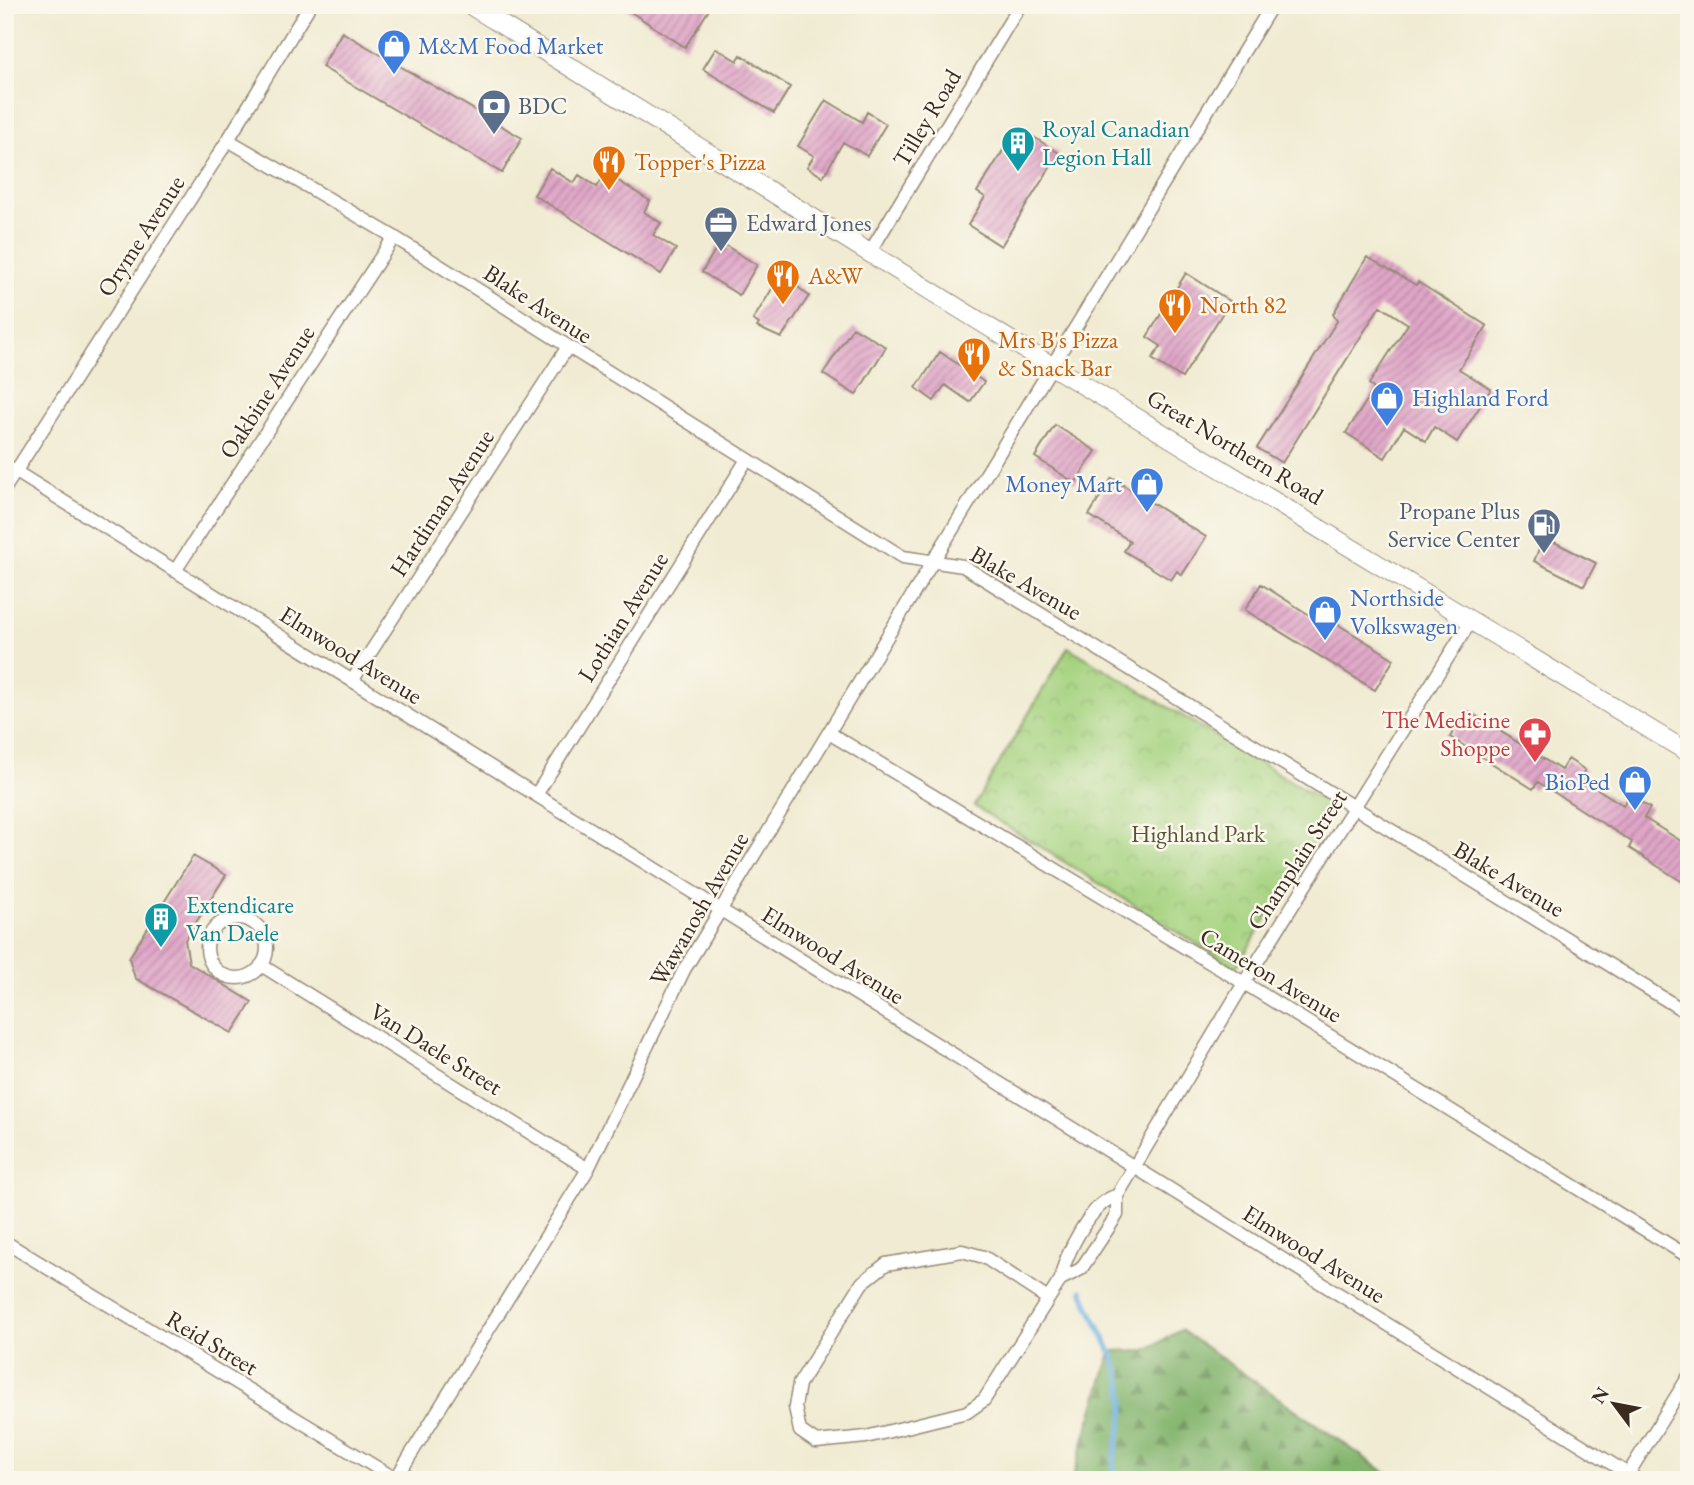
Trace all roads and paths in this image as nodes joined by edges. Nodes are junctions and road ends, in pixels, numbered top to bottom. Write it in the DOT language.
graph roads {
  1 [pos="310,5"];
  2 [pos="470,5"];
  3 [pos="1020,5"];
  4 [pos="1272,5"];
  5 [pos="228,140"];
  6 [pos="394,237"];
  7 [pos="870,252"];
  8 [pos="567,348"];
  9 [pos="1050,365"];
  10 [pos="746,461"];
  11 [pos="10,468"];
  12 [pos="5,488"];
  13 [pos="931,562"];
  14 [pos="175,571"];
  15 [pos="1472,619"];
  16 [pos="352,681"];
  17 [pos="829,733"];
  18 [pos="1689,753"];
  19 [pos="536,795"];
  20 [pos="1354,809"];
  21 [pos="721,910"];
  22 [pos="261,965"];
  23 [pos="1244,983"];
  24 [pos="1689,1014"];
  25 [pos="1133,1167"];
  26 [pos="588,1169"];
  27 [pos="1117,1196"];
  28 [pos="5,1242"];
  29 [pos="1689,1257"];
  30 [pos="1061,1279"];
  31 [pos="1048,1298"];
  32 [pos="1689,1376"];
  33 [pos="1630,1478"];
  34 [pos="396,1480"];
  1 -- 5 [label="street, Oryme Avenue"];
  2 -- 7 [label="main road, Great Northern Road"];
  3 -- 7 [label="street, Tilley Road"];
  4 -- 9 [label="street, Wawanosh Avenue"];
  5 -- 6 [label="street, Blake Avenue"];
  5 -- 11 [label="street, Oryme Avenue"];
  6 -- 8 [label="street, Blake Avenue"];
  6 -- 14 [label="street, Oakbine Avenue"];
  7 -- 9 [label="main road, Great Northern Road"];
  8 -- 10 [label="street, Blake Avenue"];
  8 -- 16 [label="street, Hardiman Avenue"];
  9 -- 13 [label="street, Wawanosh Avenue"];
  9 -- 15 [label="main road, Great Northern Road"];
  10 -- 13 [label="street, Blake Avenue"];
  10 -- 19 [label="street, Lothian Avenue"];
  11 -- 12 [label="street, Oryme Avenue"];
  11 -- 14 [label="street, Elmwood Avenue"];
  13 -- 17 [label="street, Wawanosh Avenue"];
  13 -- 20 [label="street, Blake Avenue"];
  14 -- 16 [label="street, Elmwood Avenue"];
  15 -- 18 [label="main road, Great Northern Road"];
  15 -- 20 [label="street, Champlain Street"];
  16 -- 19 [label="street, Elmwood Avenue"];
  17 -- 21 [label="street, Wawanosh Avenue"];
  17 -- 23 [label="street, Cameron Avenue"];
  19 -- 21 [label="street, Elmwood Avenue"];
  20 -- 23 [label="street, Champlain Street"];
  20 -- 24 [label="street, Blake Avenue"];
  21 -- 25 [label="street, Elmwood Avenue"];
  21 -- 26 [label="street, Wawanosh Avenue"];
  22 -- 22 [label="street"];
  22 -- 26 [label="street, Van Daele Street"];
  23 -- 25 [label="street, Champlain Street"];
  23 -- 29 [label="street, Cameron Avenue"];
  25 -- 27 [label="street, Champlain Street"];
  25 -- 33 [label="street, Elmwood Avenue"];
  26 -- 34 [label="street, Wawanosh Avenue"];
  27 -- 30 [label="street, Champlain Street"];
  27 -- 30 [label="street, Champlain Street"];
  28 -- 34 [label="street, Reid Street"];
  30 -- 31 [label="street, Champlain Street"];
  31 -- 31 [label="street, Champlain Street"];
  32 -- 33 [label="street"];
}
